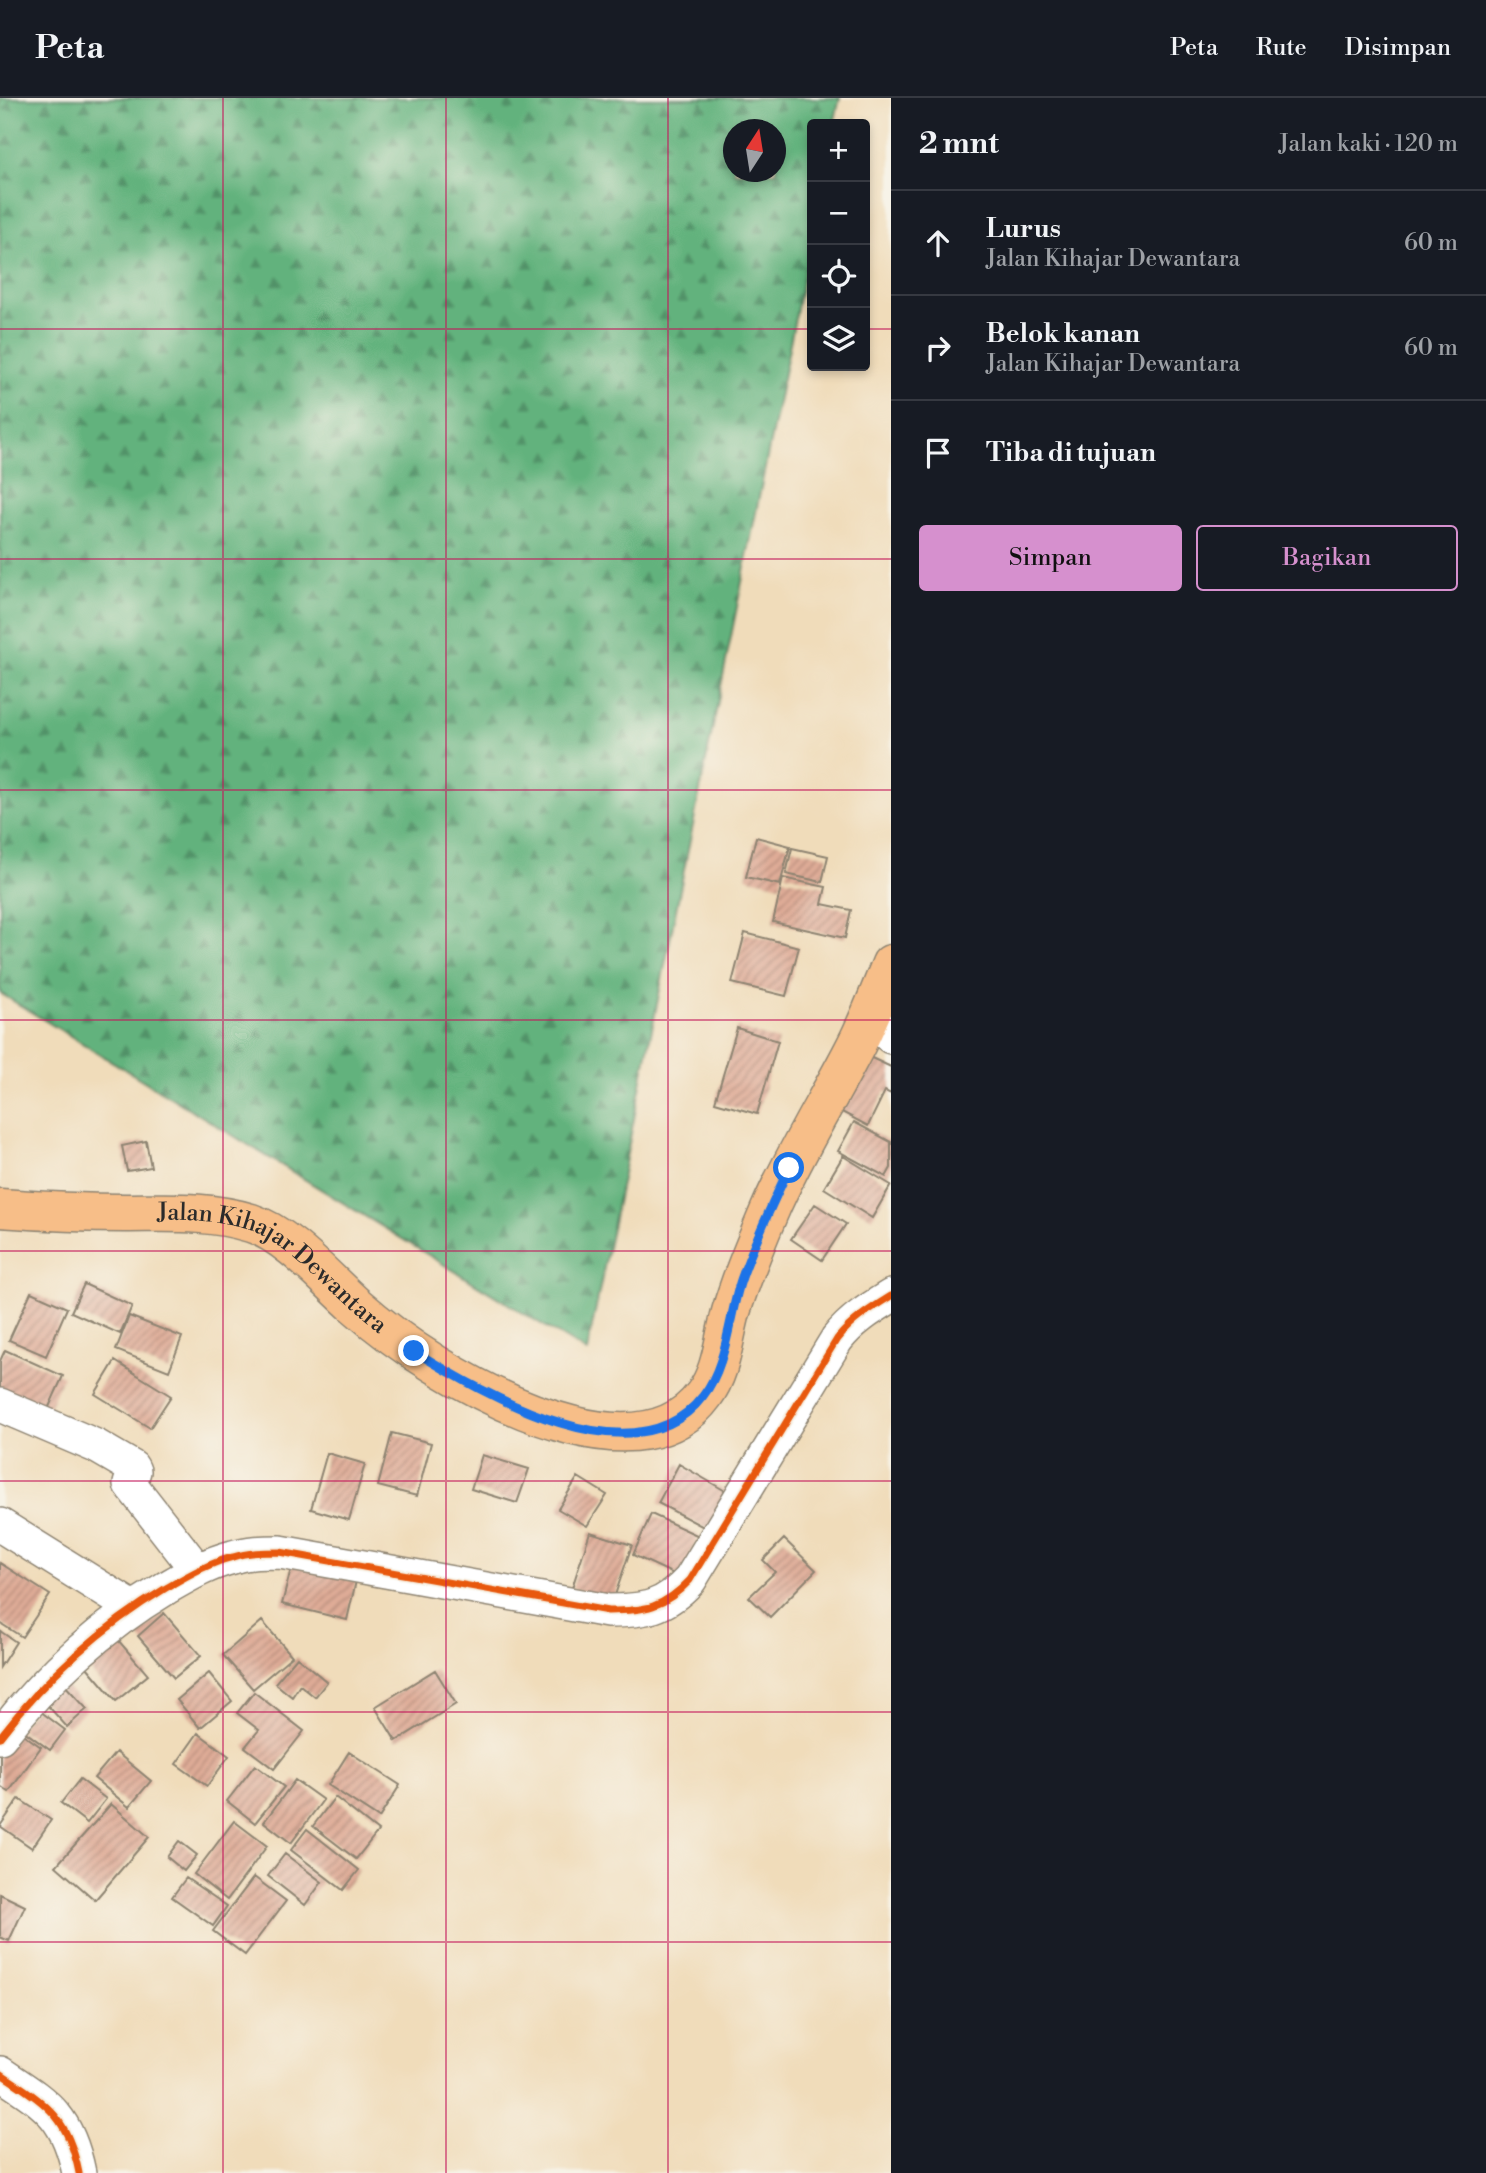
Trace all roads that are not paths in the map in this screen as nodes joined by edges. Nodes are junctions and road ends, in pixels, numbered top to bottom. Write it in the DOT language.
graph roads {
  1 [pos="891,964"];
  2 [pos="880,1027"];
  3 [pos="0,1208"];
  4 [pos="891,1296"];
  5 [pos="0,1405"];
  6 [pos="0,1525"];
  7 [pos="197,1570"];
  8 [pos="133,1608"];
  9 [pos="0,1737"];
  10 [pos="0,2073"];
  11 [pos="79,2173"];
  1 -- 2 [label="main road, Jalan Kihajar Dewantara"];
  2 -- 3 [label="main road, Jalan Kihajar Dewantara"];
  4 -- 7 [label="street"];
  5 -- 7 [label="street"];
  6 -- 8 [label="street"];
  7 -- 8 [label="street"];
  8 -- 9 [label="street"];
  10 -- 11 [label="street"];
}
